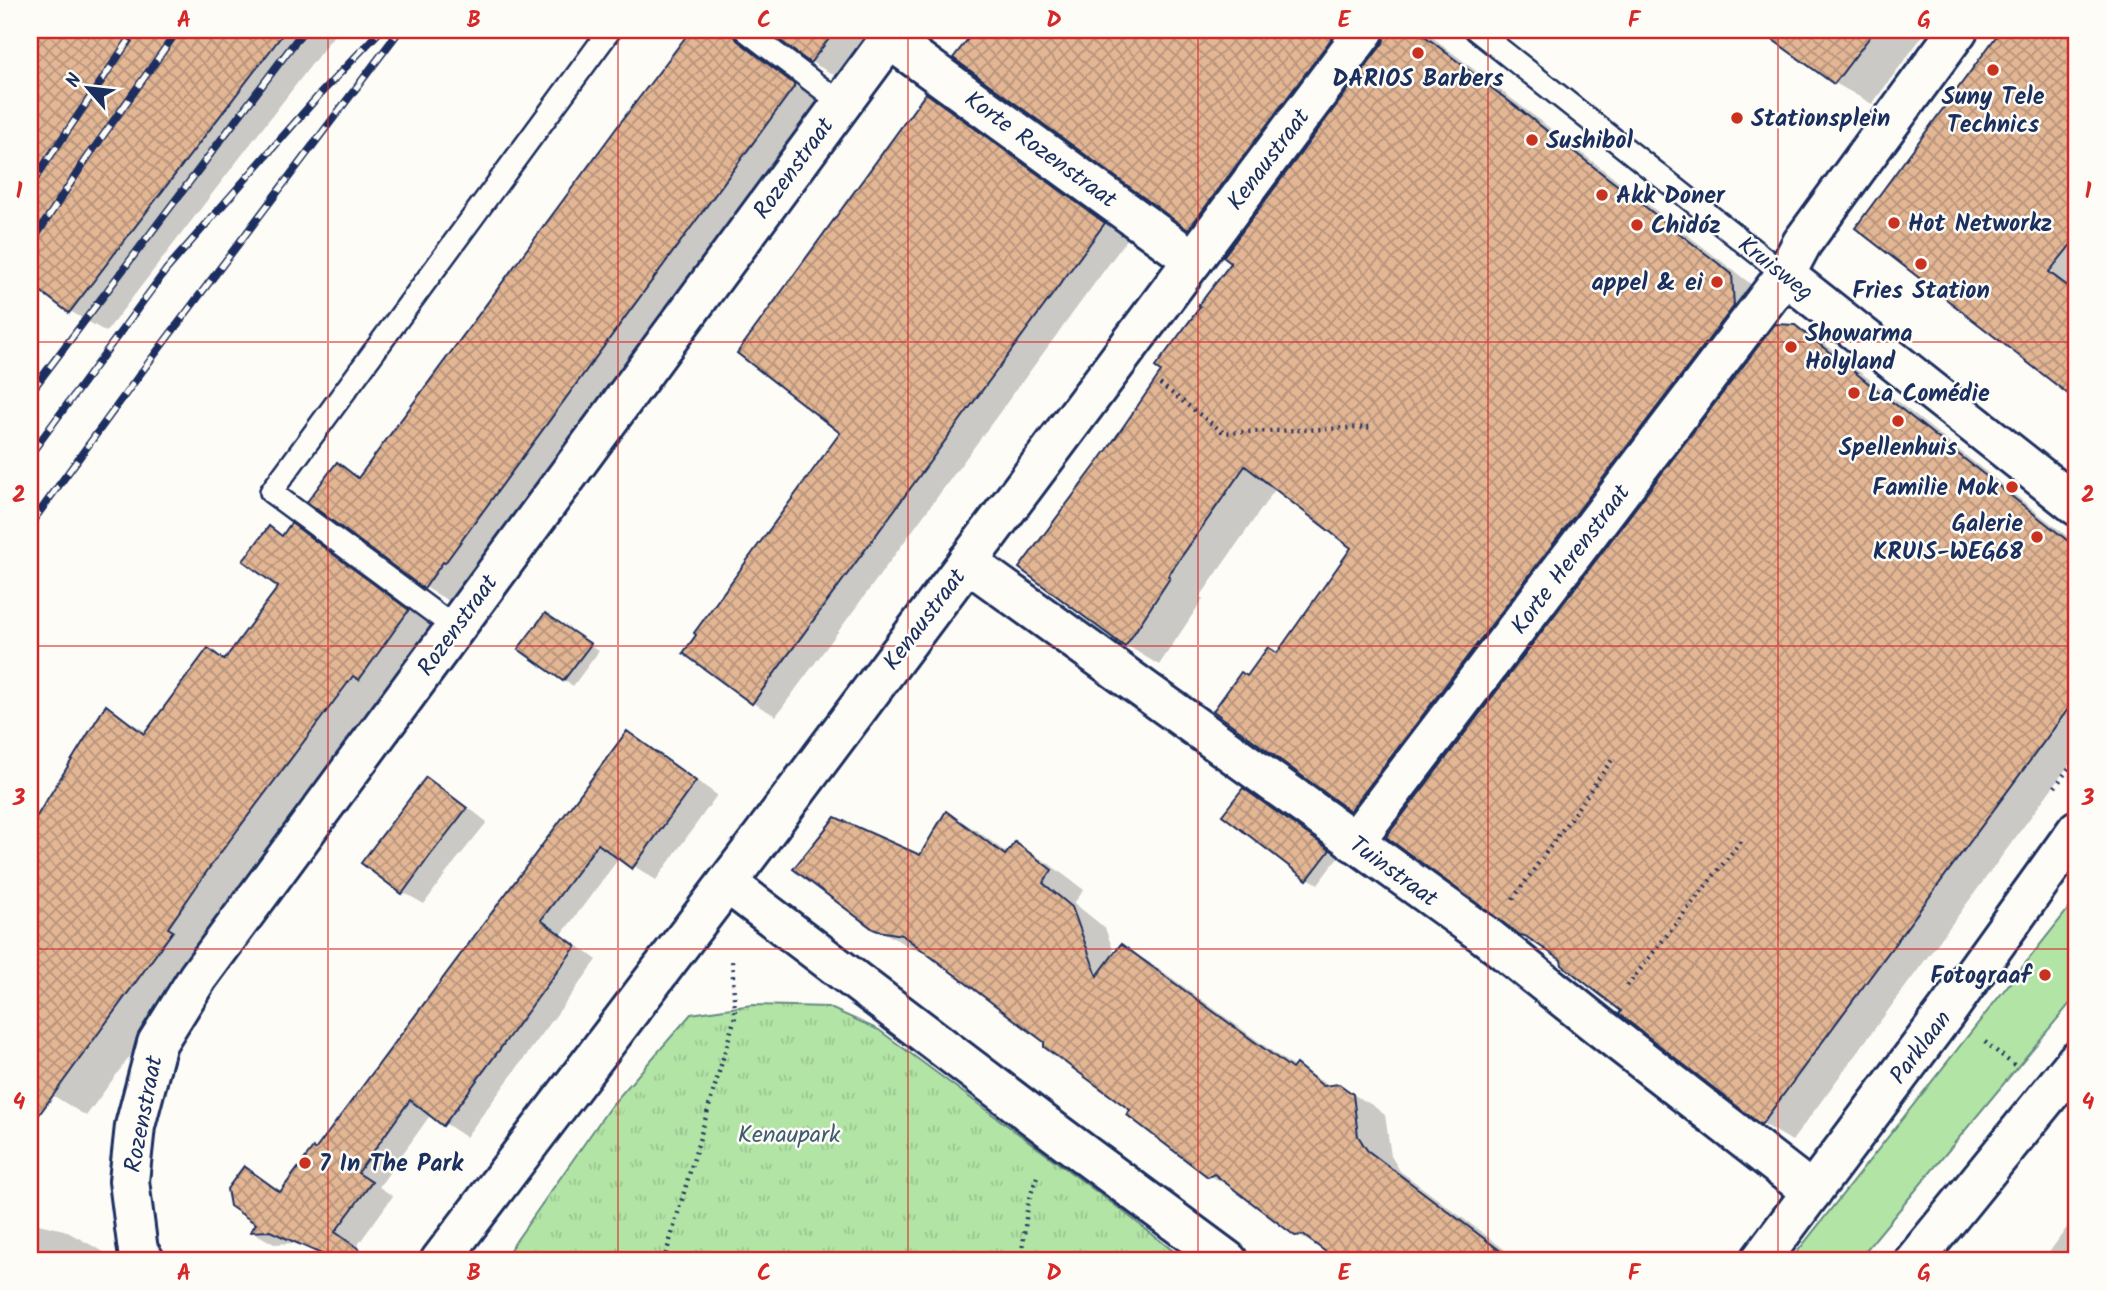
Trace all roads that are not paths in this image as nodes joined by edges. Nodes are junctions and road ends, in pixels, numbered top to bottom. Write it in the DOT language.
graph roads {
  1 [pos="610,30"];
  2 [pos="745,30"];
  3 [pos="1365,30"];
  4 [pos="1476,30"];
  5 [pos="1958,30"];
  6 [pos="892,34"];
  7 [pos="841,103"];
  8 [pos="1193,260"];
  9 [pos="1785,275"];
  10 [pos="2077,506"];
  11 [pos="967,562"];
  12 [pos="456,628"];
  13 [pos="2077,830"];
  14 [pos="1354,842"];
  15 [pos="727,883"];
  16 [pos="2077,1060"];
  17 [pos="1812,1192"];
  18 [pos="145,1261"];
  19 [pos="440,1261"];
  20 [pos="1228,1261"];
  21 [pos="1760,1261"];
  22 [pos="1913,1261"];
  1 -- 12 [label="lane"];
  2 -- 7 [label="lane"];
  3 -- 8 [label="street, Kenaustraat"];
  4 -- 9 [label="lane, Kruisweg"];
  5 -- 9 [label="street, Korte Herenstraat"];
  6 -- 7 [label="street, Rozenstraat"];
  6 -- 8 [label="street, Korte Rozenstraat"];
  7 -- 12 [label="street, Rozenstraat"];
  8 -- 11 [label="street, Kenaustraat"];
  9 -- 10 [label="street, Kruisweg"];
  9 -- 14 [label="street, Korte Herenstraat"];
  11 -- 14 [label="street, Tuinstraat"];
  11 -- 15 [label="street, Kenaustraat"];
  12 -- 18 [label="street, Rozenstraat"];
  13 -- 17 [label="street, Parklaan"];
  14 -- 17 [label="street, Tuinstraat"];
  15 -- 19 [label="street"];
  15 -- 20 [label="street"];
  16 -- 22 [label="street"];
  17 -- 21 [label="street, Parklaan"];
}
